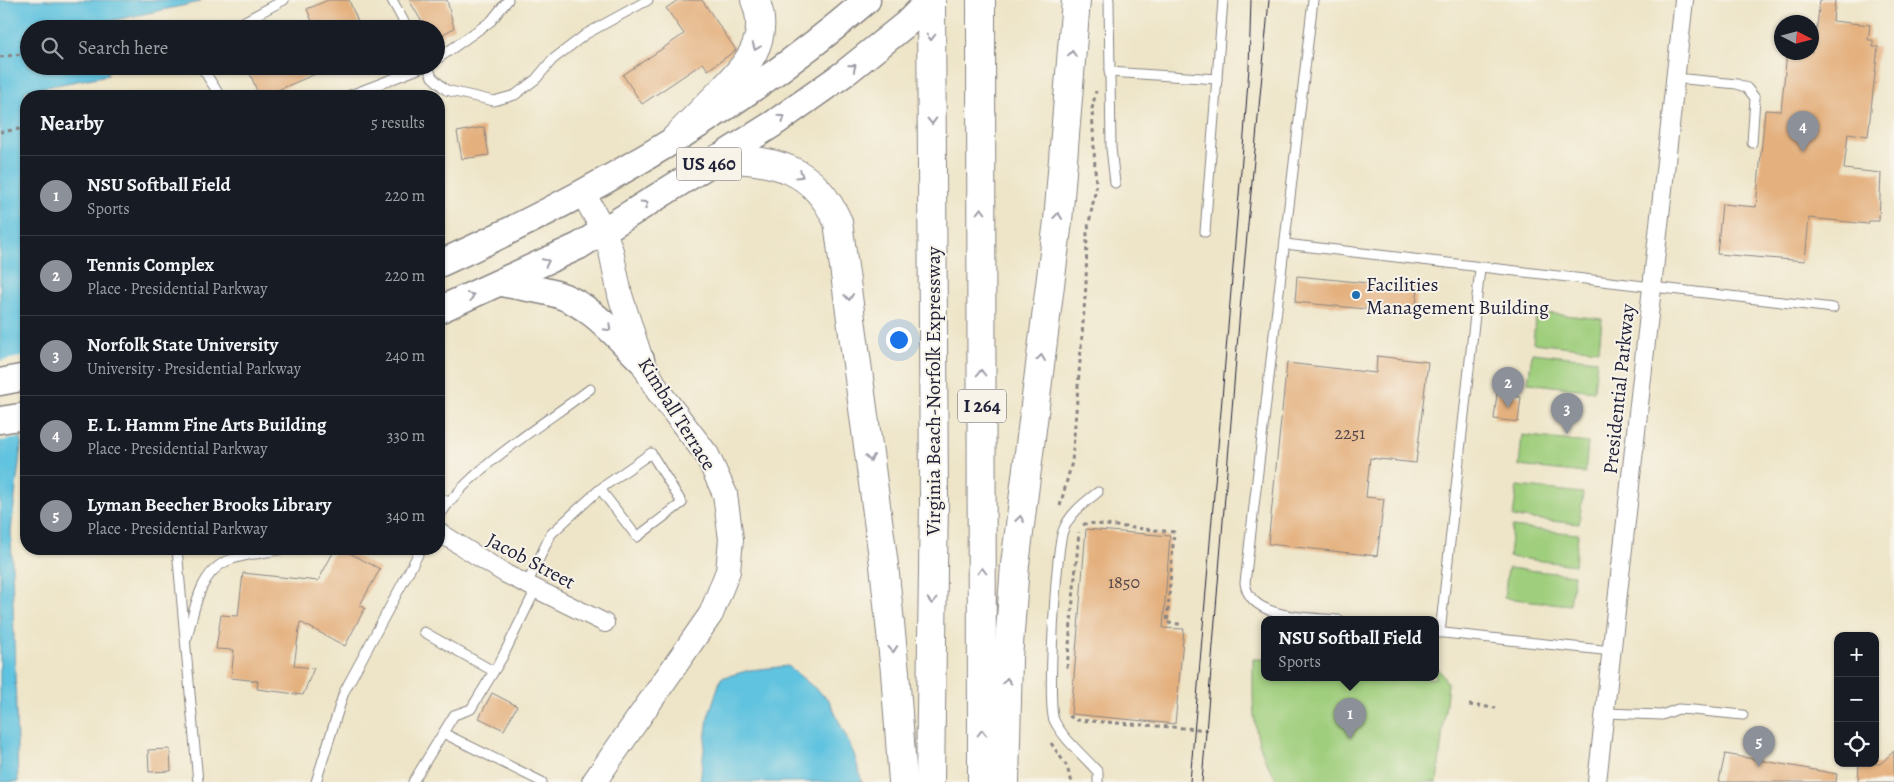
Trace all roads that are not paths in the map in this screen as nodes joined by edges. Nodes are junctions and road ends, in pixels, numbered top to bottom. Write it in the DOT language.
graph roads {
  1 [pos="284,0"];
  2 [pos="392,0"];
  3 [pos="508,0"];
  4 [pos="648,0"];
  5 [pos="755,0"];
  6 [pos="867,0"];
  7 [pos="930,0"];
  8 [pos="981,0"];
  9 [pos="1076,0"];
  10 [pos="1109,0"];
  11 [pos="1223,0"];
  12 [pos="1313,0"];
  13 [pos="1684,0"];
  14 [pos="247,20"];
  15 [pos="403,20"];
  16 [pos="445,54"];
  17 [pos="1109,72"];
  18 [pos="207,75"];
  19 [pos="403,75"];
  20 [pos="431,75"];
  21 [pos="1675,78"];
  22 [pos="1217,79"];
  23 [pos="216,90"];
  24 [pos="364,90"];
  25 [pos="675,139"];
  26 [pos="1752,142"];
  27 [pos="719,158"];
  28 [pos="1115,183"];
  29 [pos="583,193"];
  30 [pos="604,231"];
  31 [pos="1205,232"];
  32 [pos="1285,244"];
  33 [pos="445,261"];
  34 [pos="1480,268"];
  35 [pos="502,283"];
  36 [pos="1651,288"];
  37 [pos="445,307"];
  38 [pos="1832,308"];
  39 [pos="641,360"];
  40 [pos="20,378"];
  41 [pos="0,382"];
  42 [pos="590,390"];
  43 [pos="20,417"];
  44 [pos="0,420"];
  45 [pos="600,489"];
  46 [pos="1098,492"];
  47 [pos="445,500"];
  48 [pos="448,502"];
  49 [pos="445,507"];
  50 [pos="445,535"];
  51 [pos="178,555"];
  52 [pos="254,555"];
  53 [pos="418,555"];
  54 [pos="532,586"];
  55 [pos="1310,616"];
  56 [pos="605,624"];
  57 [pos="1439,624"];
  58 [pos="424,632"];
  59 [pos="1439,633"];
  60 [pos="186,645"];
  61 [pos="1612,651"];
  62 [pos="493,671"];
  63 [pos="1605,713"];
  64 [pos="1743,715"];
  65 [pos="442,733"];
  66 [pos="198,782"];
  67 [pos="316,782"];
  68 [pos="413,782"];
  69 [pos="542,782"];
  70 [pos="594,782"];
  71 [pos="903,782"];
  72 [pos="930,782"];
  73 [pos="982,782"];
  74 [pos="1005,782"];
  75 [pos="1098,782"];
  76 [pos="1598,782"];
  1 -- 14 [label="lane"];
  2 -- 15 [label="lane"];
  3 -- 16 [label="lane"];
  4 -- 20 [label="lane"];
  5 -- 25 [label="highway, one-way"];
  6 -- 25 [label="main road, US 460"];
  27 -- 7 [label="main road, US 460, one-way"];
  7 -- 72 [label="highway, Virginia Beach-Norfolk Expressway / I 264, one-way"];
  73 -- 8 [label="highway, I 264, one-way"];
  74 -- 9 [label="highway, one-way"];
  10 -- 17 [label="lane"];
  11 -- 22 [label="lane"];
  12 -- 32 [label="lane"];
  13 -- 21 [label="street, Presidential Parkway"];
  17 -- 22 [label="lane"];
  17 -- 28 [label="lane"];
  18 -- 23 [label="lane"];
  19 -- 24 [label="lane"];
  21 -- 26 [label="lane"];
  21 -- 36 [label="street, Presidential Parkway"];
  22 -- 31 [label="lane"];
  25 -- 29 [label="main road, US 460"];
  30 -- 27 [label="main road, US 460, one-way"];
  27 -- 71 [label="highway, one-way"];
  29 -- 30 [label="street, Kimball Terrace"];
  29 -- 33 [label="main road, US 460"];
  35 -- 30 [label="main road, US 460, one-way"];
  30 -- 39 [label="street, Kimball Terrace"];
  32 -- 34 [label="lane"];
  32 -- 55 [label="lane"];
  34 -- 36 [label="lane"];
  34 -- 57 [label="lane"];
  37 -- 35 [label="main road, US 460, one-way"];
  35 -- 39 [label="main road, one-way"];
  36 -- 38 [label="lane"];
  36 -- 61 [label="street, Presidential Parkway"];
  39 -- 70 [label="street, Kimball Terrace"];
  40 -- 41 [label="main road"];
  42 -- 48 [label="lane"];
  43 -- 44 [label="main road"];
  45 -- 45 [label="lane"];
  45 -- 54 [label="lane"];
  46 -- 75 [label="lane"];
  47 -- 48 [label="lane"];
  48 -- 49 [label="lane"];
  50 -- 54 [label="street, Jacob Street"];
  51 -- 60 [label="lane"];
  52 -- 60 [label="lane"];
  53 -- 67 [label="lane"];
  54 -- 56 [label="street, Jacob Street"];
  54 -- 62 [label="lane"];
  58 -- 62 [label="lane"];
  59 -- 61 [label="lane"];
  60 -- 66 [label="lane"];
  61 -- 63 [label="street, Presidential Parkway"];
  62 -- 65 [label="lane"];
  63 -- 64 [label="lane"];
  63 -- 76 [label="street, Presidential Parkway"];
  65 -- 68 [label="lane"];
  65 -- 69 [label="lane"];
}
